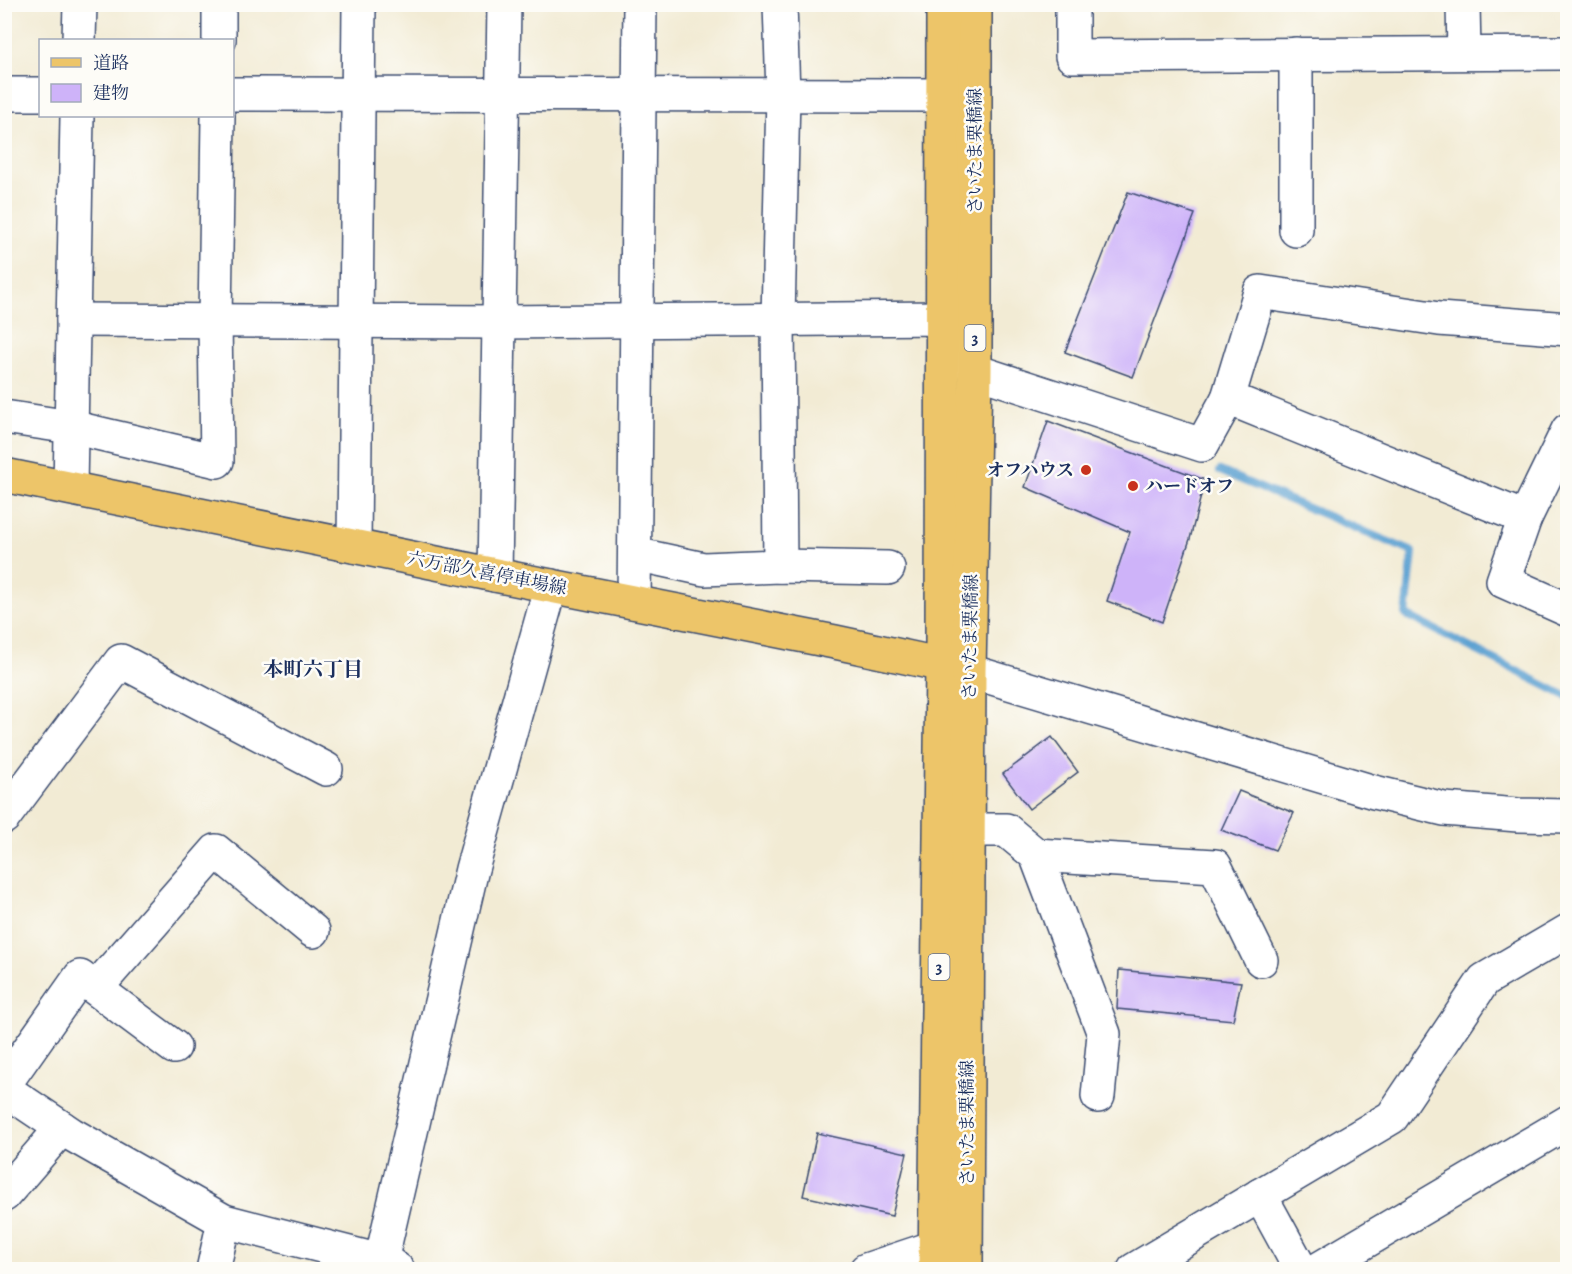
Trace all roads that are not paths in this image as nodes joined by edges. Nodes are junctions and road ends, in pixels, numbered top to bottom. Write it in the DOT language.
graph roads {
  1 [pos="80,4"];
  2 [pos="219,4"];
  3 [pos="359,4"];
  4 [pos="504,4"];
  5 [pos="640,4"];
  6 [pos="780,4"];
  7 [pos="943,4"];
  8 [pos="975,4"];
  9 [pos="1072,4"];
  10 [pos="1463,4"];
  11 [pos="79,39"];
  12 [pos="219,39"];
  13 [pos="1568,53"];
  14 [pos="1296,54"];
  15 [pos="1464,54"];
  16 [pos="4,94"];
  17 [pos="39,94"];
  18 [pos="234,94"];
  19 [pos="358,94"];
  20 [pos="503,94"];
  21 [pos="639,94"];
  22 [pos="783,94"];
  23 [pos="943,95"];
  24 [pos="77,117"];
  25 [pos="218,117"];
  26 [pos="1296,230"];
  27 [pos="943,318"];
  28 [pos="73,320"];
  29 [pos="778,320"];
  30 [pos="215,321"];
  31 [pos="637,321"];
  32 [pos="356,322"];
  33 [pos="499,322"];
  34 [pos="1568,329"];
  35 [pos="975,371"];
  36 [pos="1228,398"];
  37 [pos="4,417"];
  38 [pos="71,427"];
  39 [pos="1568,430"];
  40 [pos="1561,464"];
  41 [pos="4,475"];
  42 [pos="70,488"];
  43 [pos="1525,519"];
  44 [pos="354,546"];
  45 [pos="635,554"];
  46 [pos="780,566"];
  47 [pos="888,568"];
  48 [pos="495,575"];
  49 [pos="551,586"];
  50 [pos="634,602"];
  51 [pos="1568,610"];
  52 [pos="956,668"];
  53 [pos="326,769"];
  54 [pos="6,811"];
  55 [pos="1568,816"];
  56 [pos="968,830"];
  57 [pos="1036,855"];
  58 [pos="1568,930"];
  59 [pos="314,931"];
  60 [pos="1261,960"];
  61 [pos="96,988"];
  62 [pos="174,1047"];
  63 [pos="4,1087"];
  64 [pos="1098,1096"];
  65 [pos="1568,1122"];
  66 [pos="62,1128"];
  67 [pos="4,1195"];
  68 [pos="1260,1195"];
  69 [pos="224,1221"];
  70 [pos="935,1258"];
  71 [pos="1167,1260"];
  72 [pos="389,1265"];
  73 [pos="213,1269"];
  74 [pos="866,1269"];
  75 [pos="966,1269"];
  76 [pos="1134,1269"];
  77 [pos="1300,1269"];
  78 [pos="1317,1269"];
  1 -- 11 [label="street"];
  2 -- 12 [label="street"];
  3 -- 19 [label="street"];
  4 -- 20 [label="street"];
  5 -- 21 [label="street"];
  6 -- 22 [label="street"];
  7 -- 23 [label="main road, さいたま栗橋線 / 3"];
  8 -- 35 [label="main road, さいたま栗橋線 / 3"];
  9 -- 14 [label="street"];
  10 -- 15 [label="street"];
  13 -- 15 [label="street"];
  14 -- 15 [label="street"];
  14 -- 26 [label="street"];
  16 -- 17 [label="street"];
  18 -- 19 [label="street"];
  19 -- 20 [label="street"];
  19 -- 32 [label="street"];
  20 -- 21 [label="street"];
  20 -- 33 [label="street"];
  21 -- 22 [label="street"];
  21 -- 31 [label="street"];
  22 -- 23 [label="street"];
  22 -- 29 [label="street"];
  23 -- 27 [label="main road, さいたま栗橋線 / 3"];
  24 -- 28 [label="street"];
  25 -- 30 [label="street"];
  27 -- 29 [label="street"];
  27 -- 35 [label="street"];
  27 -- 52 [label="main road, さいたま栗橋線 / 3"];
  28 -- 30 [label="street"];
  28 -- 38 [label="street"];
  29 -- 31 [label="street"];
  29 -- 46 [label="street"];
  30 -- 32 [label="street"];
  30 -- 38 [label="street"];
  31 -- 33 [label="street"];
  31 -- 45 [label="street"];
  32 -- 33 [label="street"];
  32 -- 44 [label="street"];
  33 -- 48 [label="street"];
  34 -- 36 [label="street"];
  35 -- 36 [label="street"];
  35 -- 52 [label="main road, さいたま栗橋線 / 3"];
  36 -- 43 [label="street"];
  37 -- 38 [label="street"];
  38 -- 42 [label="street"];
  39 -- 40 [label="street"];
  40 -- 43 [label="street"];
  41 -- 42 [label="main road, 六万部久喜停車場線"];
  42 -- 44 [label="main road, 六万部久喜停車場線"];
  43 -- 51 [label="street"];
  44 -- 48 [label="main road, 六万部久喜停車場線"];
  45 -- 46 [label="street"];
  45 -- 50 [label="street"];
  46 -- 47 [label="street"];
  48 -- 49 [label="main road, 六万部久喜停車場線"];
  49 -- 50 [label="main road, 六万部久喜停車場線"];
  49 -- 72 [label="street"];
  50 -- 52 [label="main road, 六万部久喜停車場線"];
  52 -- 55 [label="street"];
  52 -- 56 [label="main road, さいたま栗橋線 / 3"];
  52 -- 70 [label="main road, さいたま栗橋線 / 3"];
  53 -- 54 [label="street"];
  56 -- 57 [label="street"];
  56 -- 75 [label="main road, さいたま栗橋線 / 3"];
  57 -- 60 [label="street"];
  57 -- 64 [label="street"];
  58 -- 68 [label="street"];
  59 -- 61 [label="street"];
  61 -- 62 [label="street"];
  61 -- 63 [label="street"];
  63 -- 66 [label="street"];
  65 -- 78 [label="street"];
  66 -- 67 [label="street"];
  66 -- 69 [label="street"];
  68 -- 71 [label="street"];
  68 -- 77 [label="street"];
  69 -- 72 [label="street"];
  69 -- 73 [label="street"];
  70 -- 74 [label="street"];
  71 -- 76 [label="street"];
}
